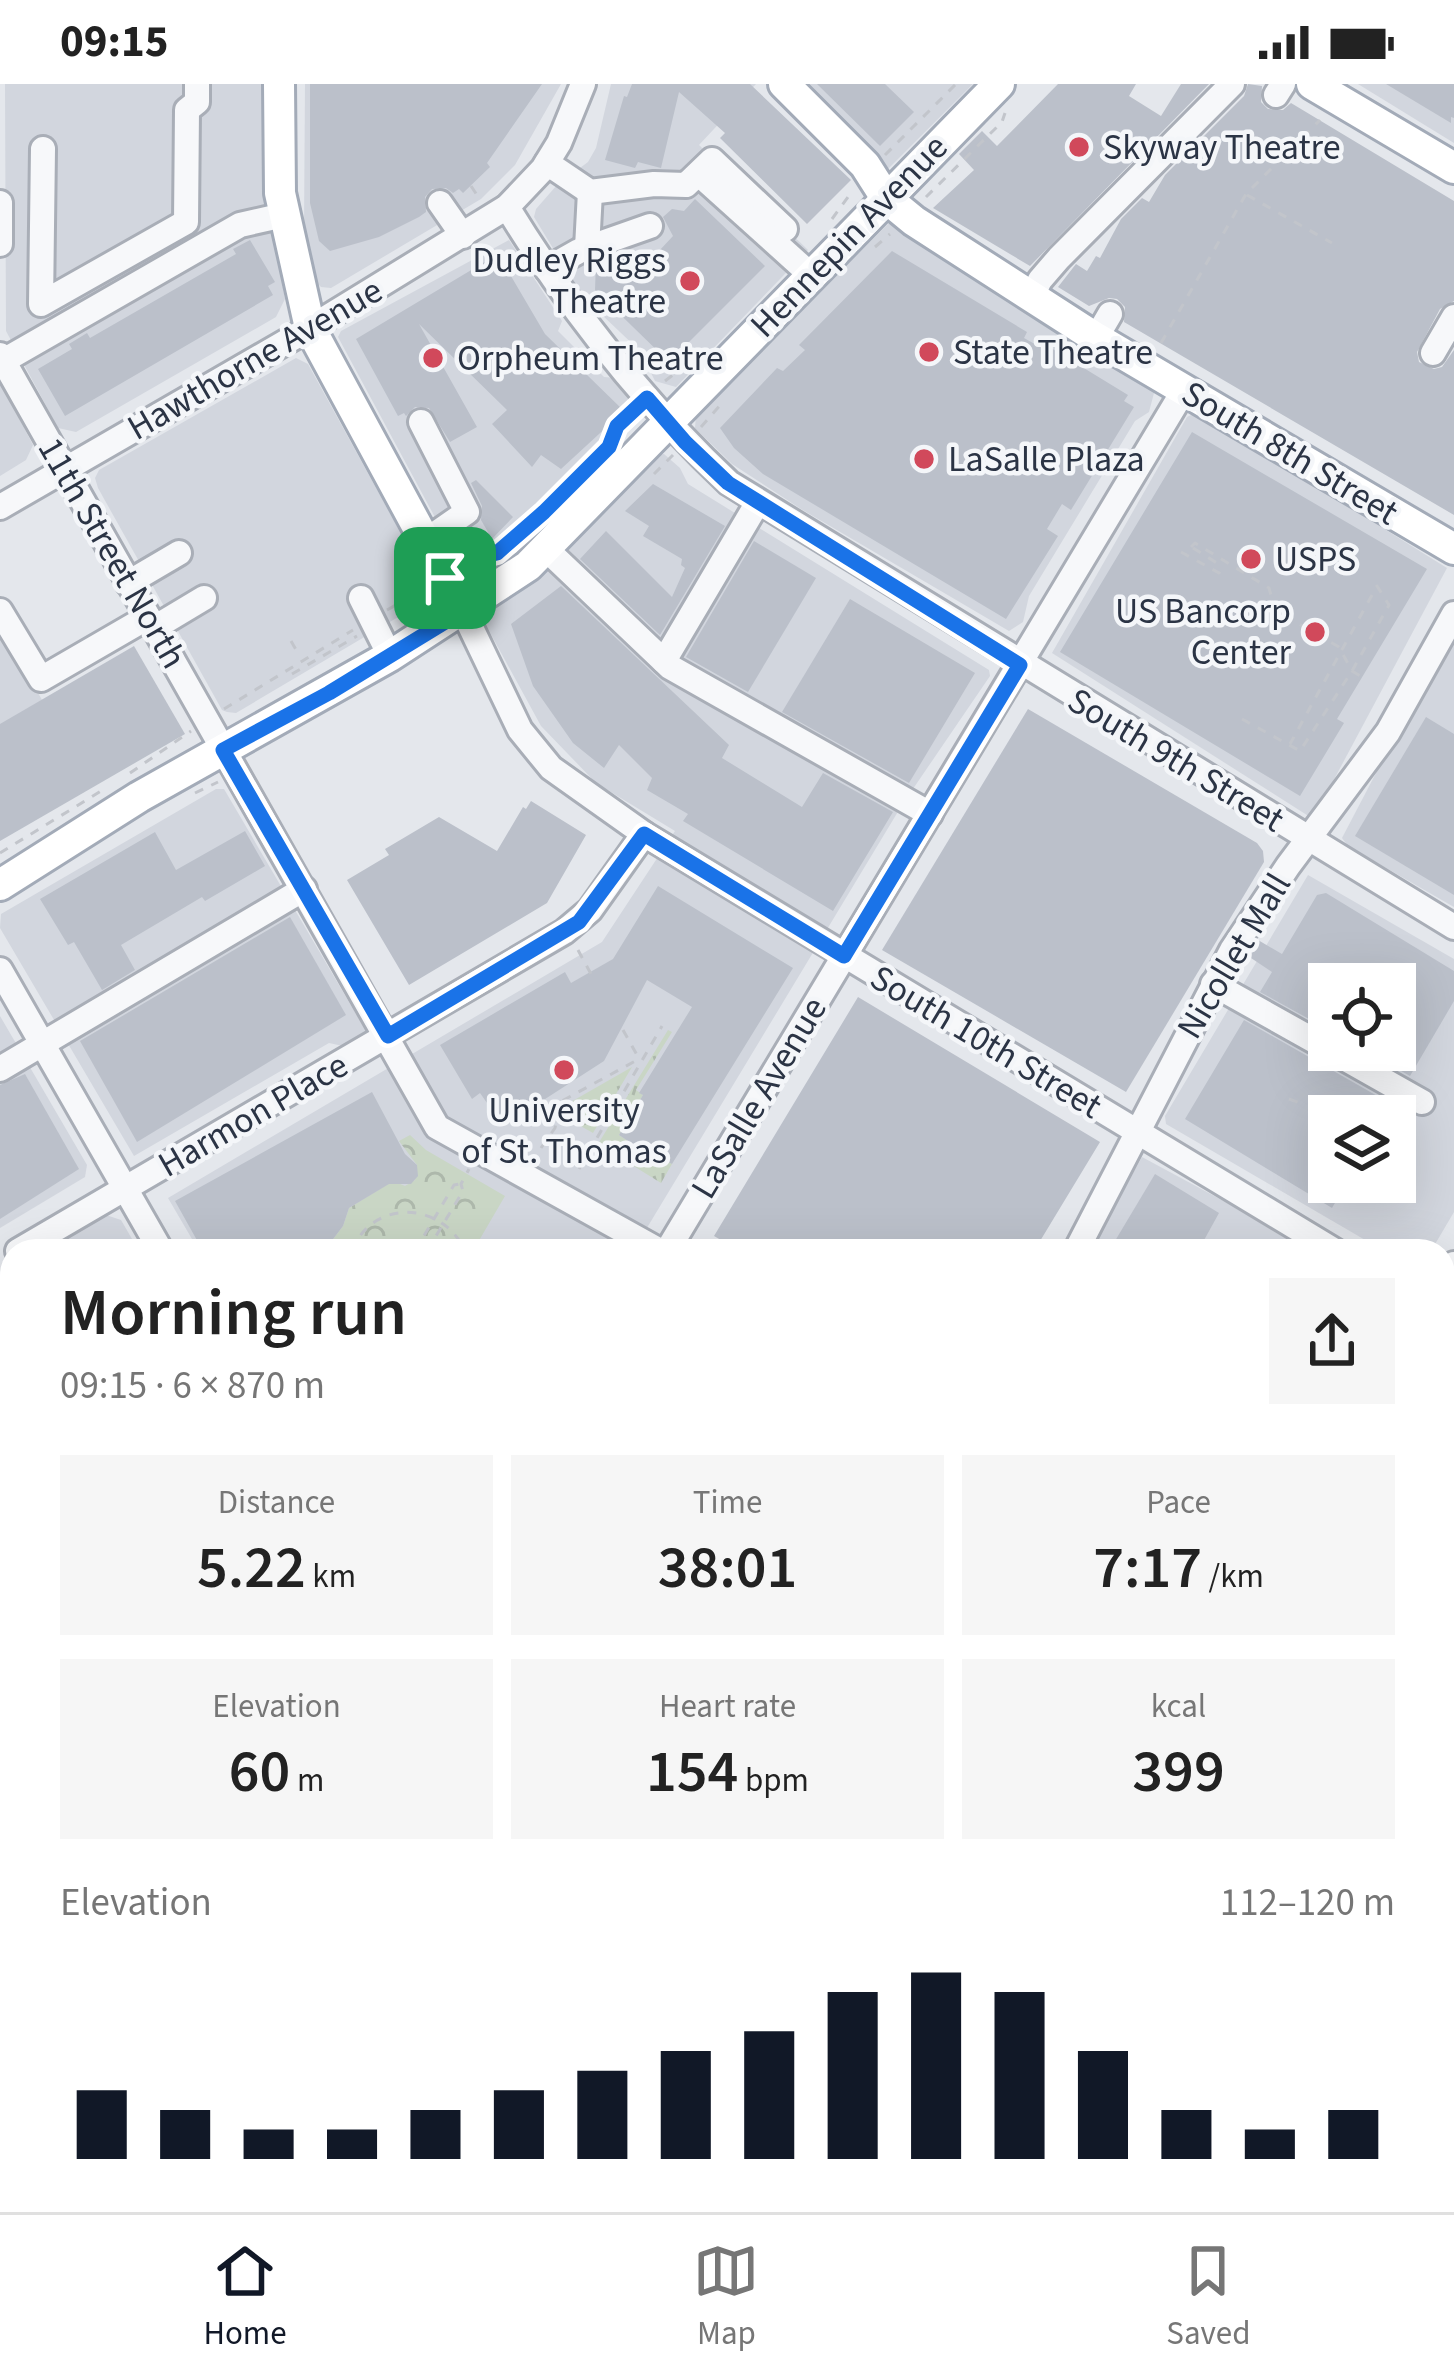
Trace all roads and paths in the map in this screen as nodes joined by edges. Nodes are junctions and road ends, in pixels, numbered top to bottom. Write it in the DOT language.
graph roads {
  1 [pos="197,84"];
  2 [pos="279,84"];
  3 [pos="583,84"];
  4 [pos="784,84"];
  5 [pos="956,84"];
  6 [pos="999,84"];
  7 [pos="1232,84"];
  8 [pos="1312,84"];
  9 [pos="1320,120"];
  10 [pos="43,149"];
  11 [pos="547,163"];
  12 [pos="1454,168"];
  13 [pos="1266,173"];
  14 [pos="699,174"];
  15 [pos="1273,178"];
  16 [pos="878,185"];
  17 [pos="471,186"];
  18 [pos="590,192"];
  19 [pos="1246,194"];
  20 [pos="477,195"];
  21 [pos="0,203"];
  22 [pos="440,203"];
  23 [pos="507,208"];
  24 [pos="284,215"];
  25 [pos="650,226"];
  26 [pos="785,229"];
  27 [pos="825,230"];
  28 [pos="463,236"];
  29 [pos="1332,243"];
  30 [pos="0,244"];
  31 [pos="586,248"];
  32 [pos="547,269"];
  33 [pos="811,275"];
  34 [pos="1031,298"];
  35 [pos="1454,317"];
  36 [pos="310,328"];
  37 [pos="1161,344"];
  38 [pos="1433,353"];
  39 [pos="700,356"];
  40 [pos="2,358"];
  41 [pos="1184,390"];
  42 [pos="657,410"];
  43 [pos="421,422"];
  44 [pos="609,447"];
  45 [pos="593,463"];
  46 [pos="64,470"];
  47 [pos="758,502"];
  48 [pos="0,507"];
  49 [pos="425,541"];
  50 [pos="545,548"];
  51 [pos="1454,549"];
  52 [pos="1181,552"];
  53 [pos="178,553"];
  54 [pos="445,578"];
  55 [pos="128,583"];
  56 [pos="204,598"];
  57 [pos="0,610"];
  58 [pos="463,611"];
  59 [pos="1454,614"];
  60 [pos="364,617"];
  61 [pos="151,622"];
  62 [pos="291,641"];
  63 [pos="299,655"];
  64 [pos="390,656"];
  65 [pos="664,661"];
  66 [pos="1020,665"];
  67 [pos="1352,671"];
  68 [pos="292,674"];
  69 [pos="1362,677"];
  70 [pos="224,709"];
  71 [pos="1242,719"];
  72 [pos="193,730"];
  73 [pos="1290,744"];
  74 [pos="223,750"];
  75 [pos="127,775"];
  76 [pos="109,786"];
  77 [pos="930,814"];
  78 [pos="644,834"];
  79 [pos="1308,840"];
  80 [pos="0,853"];
  81 [pos="0,885"];
  82 [pos="304,890"];
  83 [pos="1454,927"];
  84 [pos="578,950"];
  85 [pos="844,956"];
  86 [pos="0,970"];
  87 [pos="591,974"];
  88 [pos="1213,984"];
  89 [pos="662,1027"];
  90 [pos="623,1030"];
  91 [pos="388,1036"];
  92 [pos="1308,1038"];
  93 [pos="44,1043"];
  94 [pos="640,1060"];
  95 [pos="0,1069"];
  96 [pos="1367,1071"];
  97 [pos="1289,1099"];
  98 [pos="1422,1102"];
  99 [pos="1300,1103"];
  100 [pos="1138,1133"];
  101 [pos="541,1148"];
  102 [pos="470,1168"];
  103 [pos="579,1169"];
  104 [pos="461,1184"];
  105 [pos="127,1189"];
  106 [pos="434,1218"];
  107 [pos="444,1223"];
  108 [pos="40,1239"];
  109 [pos="154,1239"];
  110 [pos="361,1239"];
  111 [pos="422,1239"];
  112 [pos="434,1239"];
  113 [pos="455,1239"];
  114 [pos="641,1239"];
  115 [pos="670,1239"];
  116 [pos="1082,1239"];
  117 [pos="1315,1239"];
  1 -- 10 [label="street"];
  2 -- 24 [label="main road"];
  3 -- 11 [label="street, Hawthorne Avenue"];
  4 -- 16 [label="main road, South 8th Street"];
  5 -- 16 [label="path"];
  6 -- 16 [label="main road, Hennepin Avenue"];
  7 -- 34 [label="street"];
  8 -- 12 [label="main road"];
  9 -- 13 [label="path"];
  11 -- 18 [label="street"];
  11 -- 23 [label="street, Hawthorne Avenue"];
  13 -- 15 [label="path"];
  13 -- 19 [label="path"];
  14 -- 18 [label="street"];
  14 -- 26 [label="street"];
  14 -- 33 [label="street"];
  16 -- 27 [label="path"];
  16 -- 33 [label="main road, Hennepin Avenue"];
  16 -- 34 [label="main road, South 8th Street"];
  17 -- 20 [label="path"];
  18 -- 31 [label="street"];
  19 -- 29 [label="path"];
  19 -- 37 [label="path"];
  21 -- 30 [label="street"];
  22 -- 28 [label="street"];
  23 -- 28 [label="street, Hawthorne Avenue"];
  23 -- 32 [label="street, South 9th Street"];
  24 -- 36 [label="main road"];
  24 -- 40 [label="street"];
  25 -- 31 [label="street"];
  28 -- 36 [label="street, Hawthorne Avenue"];
  31 -- 32 [label="street"];
  32 -- 42 [label="street, South 9th Street"];
  33 -- 42 [label="main road, Hennepin Avenue"];
  34 -- 41 [label="main road, South 8th Street"];
  35 -- 38 [label="street"];
  36 -- 46 [label="street, Hawthorne Avenue"];
  36 -- 49 [label="main road"];
  39 -- 42 [label="path"];
  40 -- 46 [label="street, 11th Street North"];
  41 -- 51 [label="main road, South 8th Street"];
  41 -- 66 [label="street, LaSalle Avenue"];
  42 -- 44 [label="path"];
  42 -- 47 [label="street, South 9th Street"];
  42 -- 50 [label="main road, Hennepin Avenue"];
  43 -- 49 [label="street"];
  45 -- 54 [label="path"];
  46 -- 48 [label="street, Hawthorne Avenue"];
  46 -- 55 [label="street, 11th Street North"];
  47 -- 65 [label="street"];
  47 -- 66 [label="street, South 9th Street"];
  49 -- 54 [label="main road"];
  50 -- 58 [label="main road, Hennepin Avenue"];
  50 -- 65 [label="street"];
  52 -- 67 [label="path"];
  53 -- 55 [label="street"];
  54 -- 58 [label="main road"];
  54 -- 60 [label="path"];
  55 -- 61 [label="street, 11th Street North"];
  56 -- 61 [label="street"];
  57 -- 61 [label="street"];
  58 -- 64 [label="main road, Hennepin Avenue"];
  58 -- 78 [label="street, South 10th Street"];
  59 -- 79 [label="street, Nicollet Mall"];
  60 -- 64 [label="street"];
  60 -- 68 [label="path"];
  60 -- 70 [label="path"];
  61 -- 74 [label="street, 11th Street North"];
  62 -- 63 [label="path"];
  64 -- 74 [label="main road, Hennepin Avenue"];
  65 -- 77 [label="street"];
  66 -- 77 [label="street, LaSalle Avenue"];
  66 -- 79 [label="street, South 9th Street"];
  67 -- 69 [label="path"];
  67 -- 73 [label="path"];
  67 -- 73 [label="path"];
  71 -- 73 [label="path"];
  72 -- 75 [label="path"];
  74 -- 81 [label="main road, Hennepin Avenue"];
  74 -- 82 [label="street, 11th Street North"];
  76 -- 80 [label="path"];
  77 -- 85 [label="street, LaSalle Avenue"];
  78 -- 85 [label="street, South 10th Street"];
  78 -- 91 [label="street, Harmon Place"];
  79 -- 83 [label="street, South 9th Street"];
  79 -- 88 [label="street, Nicollet Mall"];
  82 -- 91 [label="street, 11th Street North"];
  82 -- 93 [label="street"];
  84 -- 87 [label="path"];
  85 -- 100 [label="street, South 10th Street"];
  85 -- 115 [label="street, LaSalle Avenue"];
  86 -- 93 [label="street"];
  88 -- 92 [label="street"];
  88 -- 100 [label="street, Nicollet Mall"];
  89 -- 94 [label="path"];
  90 -- 94 [label="path"];
  91 -- 105 [label="street, Harmon Place"];
  91 -- 114 [label="street, 11th Street North"];
  93 -- 95 [label="street"];
  93 -- 105 [label="street"];
  94 -- 101 [label="path"];
  94 -- 103 [label="path"];
  96 -- 98 [label="street"];
  97 -- 99 [label="path"];
  100 -- 116 [label="street, Nicollet Mall"];
  100 -- 117 [label="street, South 10th Street"];
  102 -- 104 [label="path"];
  104 -- 106 [label="path"];
  104 -- 107 [label="path"];
  105 -- 108 [label="street, Harmon Place"];
  105 -- 109 [label="street"];
  106 -- 107 [label="path"];
  106 -- 110 [label="path"];
  106 -- 111 [label="path"];
  107 -- 112 [label="path"];
  107 -- 113 [label="path"];
}
